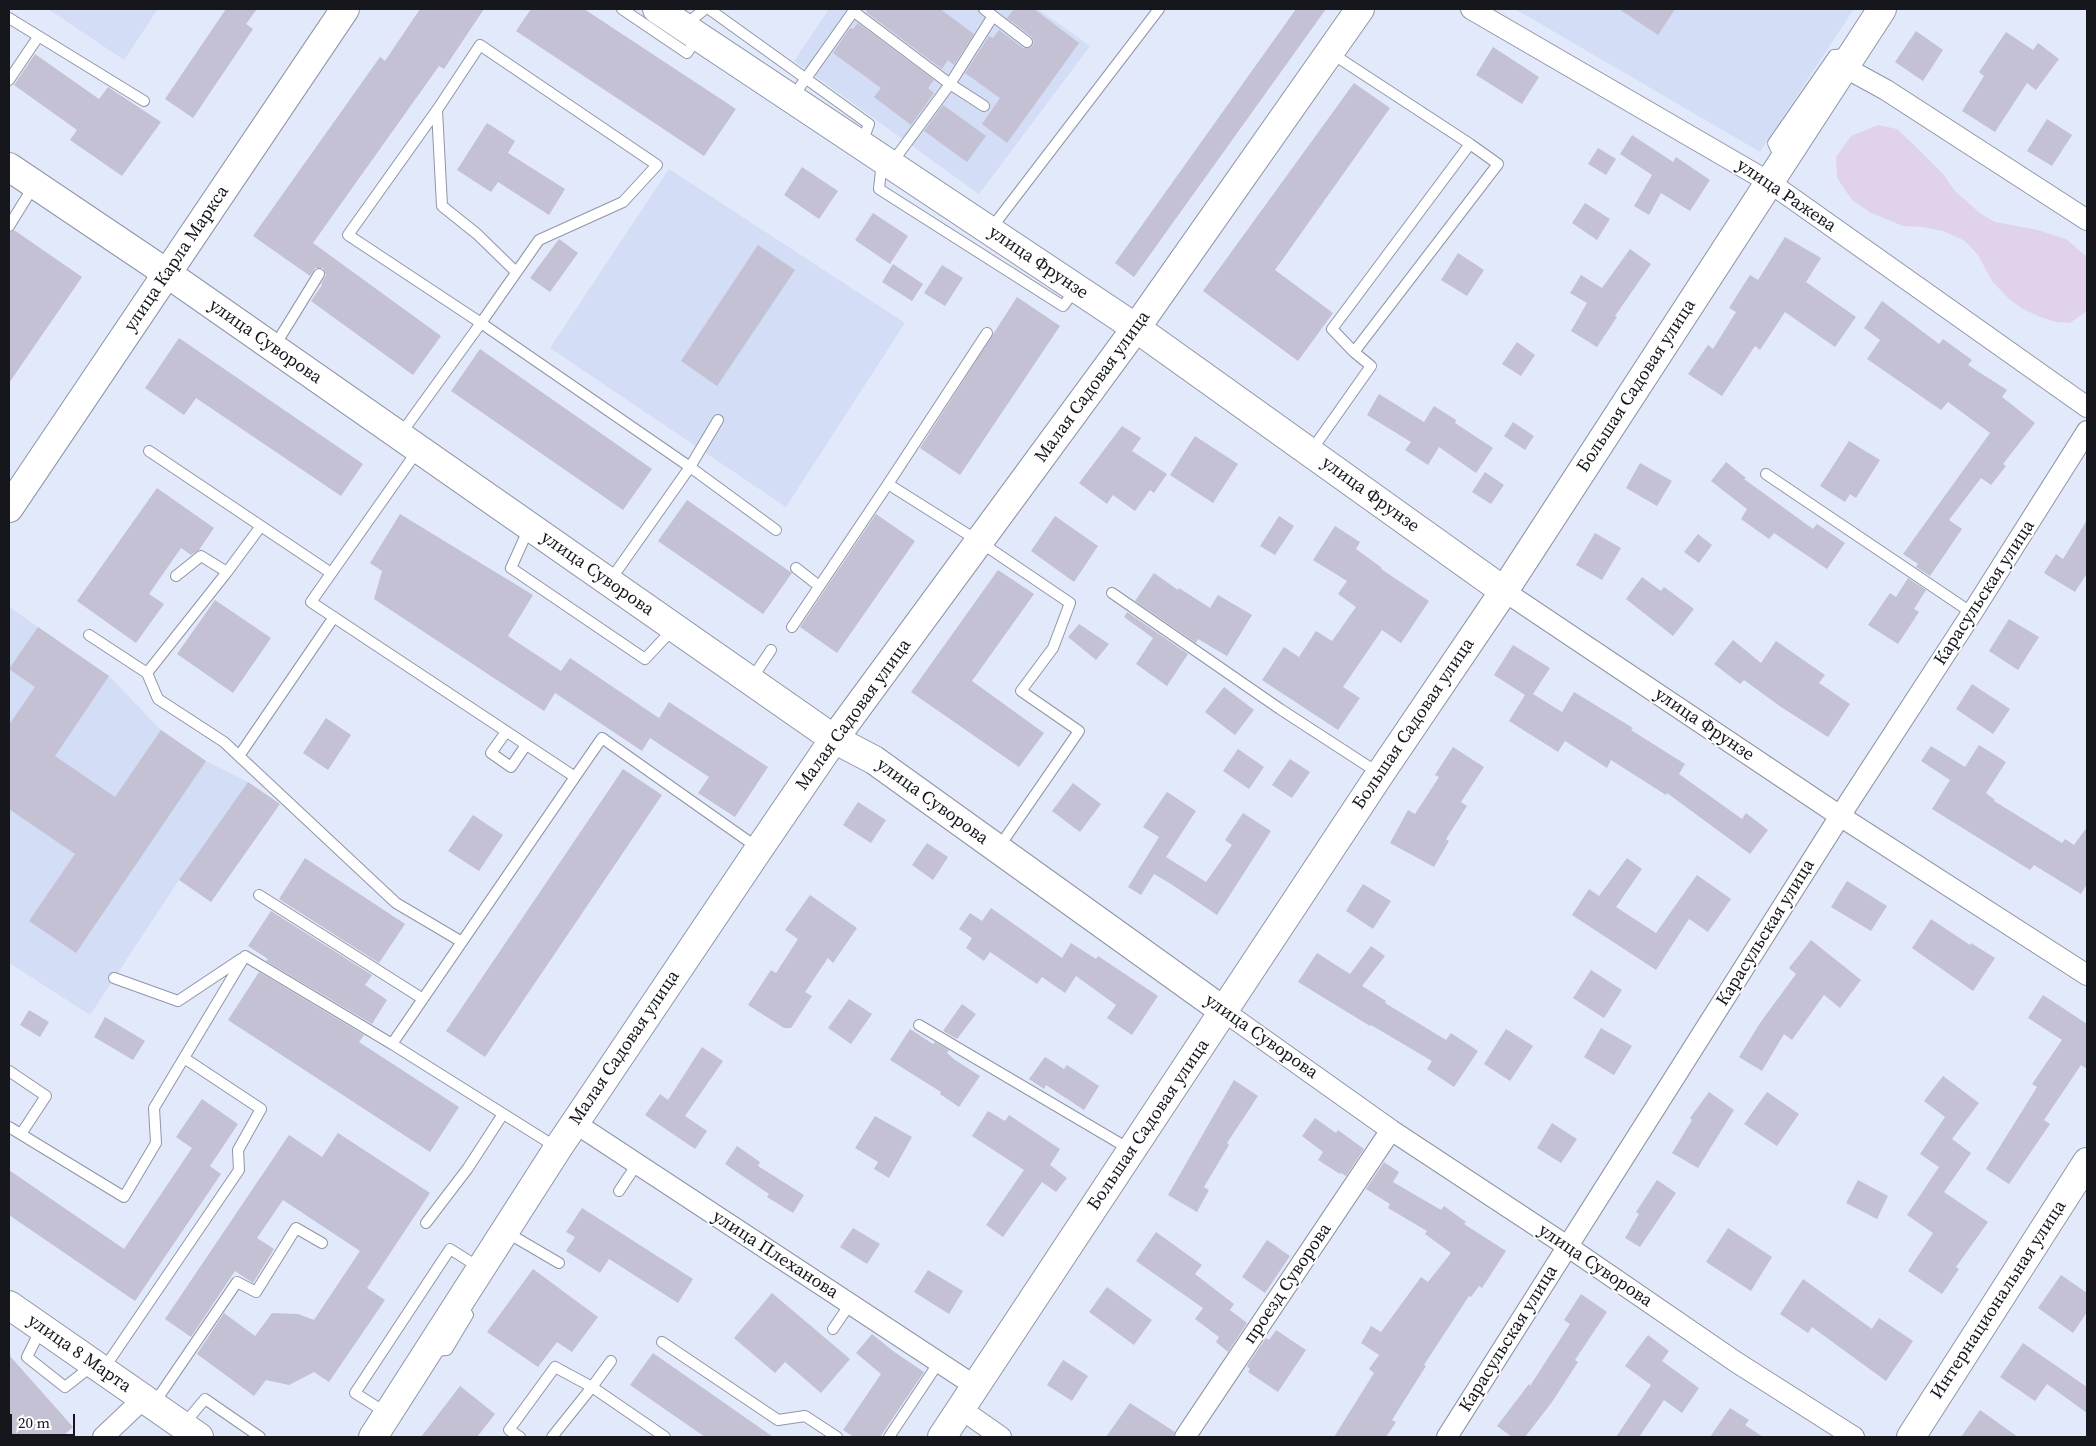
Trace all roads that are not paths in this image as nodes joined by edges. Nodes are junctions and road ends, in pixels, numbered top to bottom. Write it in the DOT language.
graph roads {
  1 [pos="345,9"];
  2 [pos="622,9"];
  3 [pos="657,9"];
  4 [pos="705,9"];
  5 [pos="709,9"];
  6 [pos="984,9"];
  7 [pos="1159,9"];
  8 [pos="1360,9"];
  9 [pos="1471,9"];
  10 [pos="1882,9"];
  11 [pos="854,10"];
  12 [pos="993,16"];
  13 [pos="9,18"];
  14 [pos="691,32"];
  15 [pos="38,37"];
  16 [pos="1027,42"];
  17 [pos="1330,53"];
  18 [pos="1848,60"];
  19 [pos="9,80"];
  20 [pos="950,84"];
  21 [pos="798,89"];
  22 [pos="144,101"];
  23 [pos="984,106"];
  24 [pos="437,110"];
  25 [pos="1470,144"];
  26 [pos="878,157"];
  27 [pos="9,167"];
  28 [pos="1775,172"];
  29 [pos="35,184"];
  30 [pos="2087,220"];
  31 [pos="9,226"];
  32 [pos="990,231"];
  33 [pos="516,272"];
  34 [pos="168,274"];
  35 [pos="319,274"];
  36 [pos="1035,275"];
  37 [pos="481,323"];
  38 [pos="1136,328"];
  39 [pos="987,333"];
  40 [pos="274,348"];
  41 [pos="1354,352"];
  42 [pos="2087,407"];
  43 [pos="718,420"];
  44 [pos="2087,431"];
  45 [pos="409,443"];
  46 [pos="149,450"];
  47 [pos="1310,451"];
  48 [pos="690,467"];
  49 [pos="1766,474"];
  50 [pos="888,484"];
  51 [pos="9,508"];
  52 [pos="262,526"];
  53 [pos="530,528"];
  54 [pos="776,530"];
  55 [pos="980,542"];
  56 [pos="796,568"];
  57 [pos="227,572"];
  58 [pos="331,573"];
  59 [pos="176,576"];
  60 [pos="609,583"];
  61 [pos="819,586"];
  62 [pos="1504,592"];
  63 [pos="1112,593"];
  64 [pos="1972,613"];
  65 [pos="334,617"];
  66 [pos="792,627"];
  67 [pos="674,628"];
  68 [pos="89,635"];
  69 [pos="771,650"];
  70 [pos="147,673"];
  71 [pos="750,681"];
  72 [pos="506,732"];
  73 [pos="834,739"];
  74 [pos="526,745"];
  75 [pos="239,756"];
  76 [pos="1380,774"];
  77 [pos="575,777"];
  78 [pos="1840,816"];
  79 [pos="759,849"];
  80 [pos="1008,860"];
  81 [pos="259,895"];
  82 [pos="462,942"];
  83 [pos="246,956"];
  84 [pos="2087,975"];
  85 [pos="114,978"];
  86 [pos="423,999"];
  87 [pos="1224,1012"];
  88 [pos="919,1025"];
  89 [pos="392,1044"];
  90 [pos="184,1058"];
  91 [pos="9,1071"];
  92 [pos="503,1114"];
  93 [pos="575,1123"];
  94 [pos="9,1127"];
  95 [pos="1391,1130"];
  96 [pos="21,1134"];
  97 [pos="558,1148"];
  98 [pos="1132,1151"];
  99 [pos="2087,1162"];
  100 [pos="637,1164"];
  101 [pos="619,1191"];
  102 [pos="426,1223"];
  103 [pos="505,1231"];
  104 [pos="322,1243"];
  105 [pos="1567,1246"];
  106 [pos="559,1263"];
  107 [pos="481,1269"];
  108 [pos="9,1304"];
  109 [pos="850,1304"];
  110 [pos="833,1329"];
  111 [pos="662,1342"];
  112 [pos="611,1361"];
  113 [pos="939,1362"];
  114 [pos="98,1368"];
  115 [pos="975,1386"];
  116 [pos="592,1387"];
  117 [pos="147,1402"];
  118 [pos="961,1409"];
  119 [pos="388,1414"];
  120 [pos="186,1434"];
  121 [pos="103,1437"];
  122 [pos="260,1437"];
  123 [pos="373,1437"];
  124 [pos="520,1437"];
  125 [pos="552,1437"];
  126 [pos="665,1437"];
  127 [pos="837,1437"];
  128 [pos="888,1437"];
  129 [pos="942,1437"];
  130 [pos="1001,1437"];
  131 [pos="1185,1437"];
  132 [pos="1447,1437"];
  133 [pos="1854,1437"];
  134 [pos="1911,1437"];
  1 -- 34 [label="street, улица Карла Маркса"];
  2 -- 14 [label="lane"];
  3 -- 14 [label="street, улица Фрунзе"];
  4 -- 14 [label="lane"];
  5 -- 21 [label="lane"];
  6 -- 12 [label="lane"];
  7 -- 32 [label="lane"];
  8 -- 17 [label="street, Малая Садовая улица"];
  9 -- 28 [label="street, улица Ражева"];
  10 -- 18 [label="street, Большая Садовая улица"];
  11 -- 20 [label="lane"];
  11 -- 21 [label="lane"];
  12 -- 16 [label="lane"];
  12 -- 20 [label="lane"];
  13 -- 15 [label="lane"];
  14 -- 21 [label="street, улица Фрунзе"];
  15 -- 19 [label="lane"];
  15 -- 22 [label="lane"];
  17 -- 25 [label="lane"];
  17 -- 38 [label="street, Малая Садовая улица"];
  18 -- 28 [label="street, Большая Садовая улица"];
  18 -- 30 [label="street"];
  20 -- 23 [label="lane"];
  20 -- 26 [label="lane"];
  21 -- 26 [label="street, улица Фрунзе"];
  24 -- 33 [label="lane"];
  24 -- 33 [label="lane"];
  24 -- 37 [label="lane"];
  25 -- 41 [label="lane"];
  25 -- 41 [label="lane"];
  26 -- 32 [label="street, улица Фрунзе"];
  26 -- 36 [label="lane"];
  27 -- 29 [label="street, улица Суворова"];
  28 -- 42 [label="street, улица Ражева"];
  28 -- 62 [label="street, Большая Садовая улица"];
  29 -- 31 [label="lane"];
  29 -- 34 [label="street, улица Суворова"];
  32 -- 36 [label="street, улица Фрунзе"];
  33 -- 37 [label="lane"];
  34 -- 40 [label="street, улица Суворова"];
  34 -- 51 [label="street, улица Карла Маркса"];
  35 -- 40 [label="lane"];
  36 -- 38 [label="street, улица Фрунзе"];
  37 -- 45 [label="lane"];
  37 -- 48 [label="lane"];
  38 -- 47 [label="street, улица Фрунзе"];
  38 -- 55 [label="street, Малая Садовая улица"];
  39 -- 50 [label="lane"];
  40 -- 45 [label="street, улица Суворова"];
  41 -- 47 [label="lane"];
  43 -- 48 [label="lane"];
  44 -- 64 [label="street, Карасульская улица"];
  45 -- 53 [label="street, улица Суворова"];
  45 -- 58 [label="lane"];
  46 -- 52 [label="lane"];
  47 -- 62 [label="street, улица Фрунзе"];
  48 -- 54 [label="lane"];
  48 -- 60 [label="lane"];
  49 -- 64 [label="lane"];
  50 -- 55 [label="lane"];
  50 -- 61 [label="lane"];
  52 -- 57 [label="lane"];
  52 -- 58 [label="lane"];
  53 -- 60 [label="street, улица Суворова"];
  53 -- 67 [label="lane"];
  55 -- 73 [label="street, Малая Садовая улица"];
  55 -- 80 [label="lane"];
  56 -- 61 [label="lane"];
  57 -- 59 [label="lane"];
  57 -- 70 [label="lane"];
  58 -- 65 [label="lane"];
  60 -- 67 [label="street, улица Суворова"];
  61 -- 66 [label="lane"];
  62 -- 76 [label="street, Большая Садовая улица"];
  62 -- 78 [label="street, улица Фрунзе"];
  63 -- 76 [label="lane"];
  64 -- 78 [label="street, Карасульская улица"];
  65 -- 72 [label="lane"];
  65 -- 75 [label="lane"];
  67 -- 71 [label="street, улица Суворова"];
  68 -- 70 [label="lane"];
  69 -- 71 [label="lane"];
  70 -- 75 [label="lane"];
  71 -- 73 [label="street, улица Суворова"];
  72 -- 74 [label="lane"];
  72 -- 74 [label="lane"];
  73 -- 79 [label="street, Малая Садовая улица"];
  73 -- 80 [label="street, улица Суворова"];
  74 -- 77 [label="lane"];
  75 -- 82 [label="lane"];
  76 -- 87 [label="street, Большая Садовая улица"];
  77 -- 79 [label="lane"];
  77 -- 82 [label="lane"];
  78 -- 84 [label="street, улица Фрунзе"];
  78 -- 105 [label="street, Карасульская улица"];
  79 -- 93 [label="street, Малая Садовая улица"];
  80 -- 87 [label="street, улица Суворова"];
  81 -- 86 [label="lane"];
  82 -- 86 [label="lane"];
  83 -- 85 [label="lane"];
  83 -- 89 [label="lane"];
  83 -- 90 [label="lane"];
  86 -- 89 [label="lane"];
  87 -- 95 [label="street, улица Суворова"];
  87 -- 98 [label="street, Большая Садовая улица"];
  88 -- 98 [label="lane"];
  89 -- 92 [label="lane"];
  90 -- 96 [label="lane"];
  90 -- 114 [label="lane"];
  91 -- 96 [label="lane"];
  92 -- 97 [label="lane"];
  92 -- 102 [label="lane"];
  93 -- 97 [label="street, Малая Садовая улица"];
  93 -- 100 [label="street, улица Плеханова"];
  94 -- 96 [label="lane"];
  95 -- 105 [label="street, улица Суворова"];
  95 -- 131 [label="street, проезд Суворова"];
  97 -- 103 [label="street, Малая Садовая улица"];
  98 -- 115 [label="street, Большая Садовая улица"];
  99 -- 134 [label="street, Интернациональная улица"];
  100 -- 101 [label="lane"];
  100 -- 109 [label="street, улица Плеханова"];
  103 -- 106 [label="lane"];
  103 -- 107 [label="street, Малая Садовая улица"];
  104 -- 117 [label="lane"];
  105 -- 132 [label="street, Карасульская улица"];
  105 -- 133 [label="street, улица Суворова"];
  107 -- 119 [label="street, Малая Садовая улица"];
  107 -- 119 [label="lane"];
  108 -- 114 [label="street, улица 8 Марта"];
  109 -- 110 [label="lane"];
  109 -- 113 [label="street, улица Плеханова"];
  111 -- 127 [label="lane"];
  112 -- 116 [label="lane"];
  113 -- 115 [label="street, улица Плеханова"];
  113 -- 128 [label="lane"];
  114 -- 117 [label="street, улица 8 Марта"];
  115 -- 118 [label="street, Большая Садовая улица"];
  116 -- 124 [label="lane"];
  116 -- 125 [label="lane"];
  116 -- 126 [label="lane"];
  117 -- 120 [label="street, улица 8 Марта"];
  117 -- 121 [label="street"];
  118 -- 129 [label="street, Большая Садовая улица"];
  118 -- 130 [label="street"];
  119 -- 123 [label="street, Малая Садовая улица"];
  120 -- 122 [label="lane"];
}
